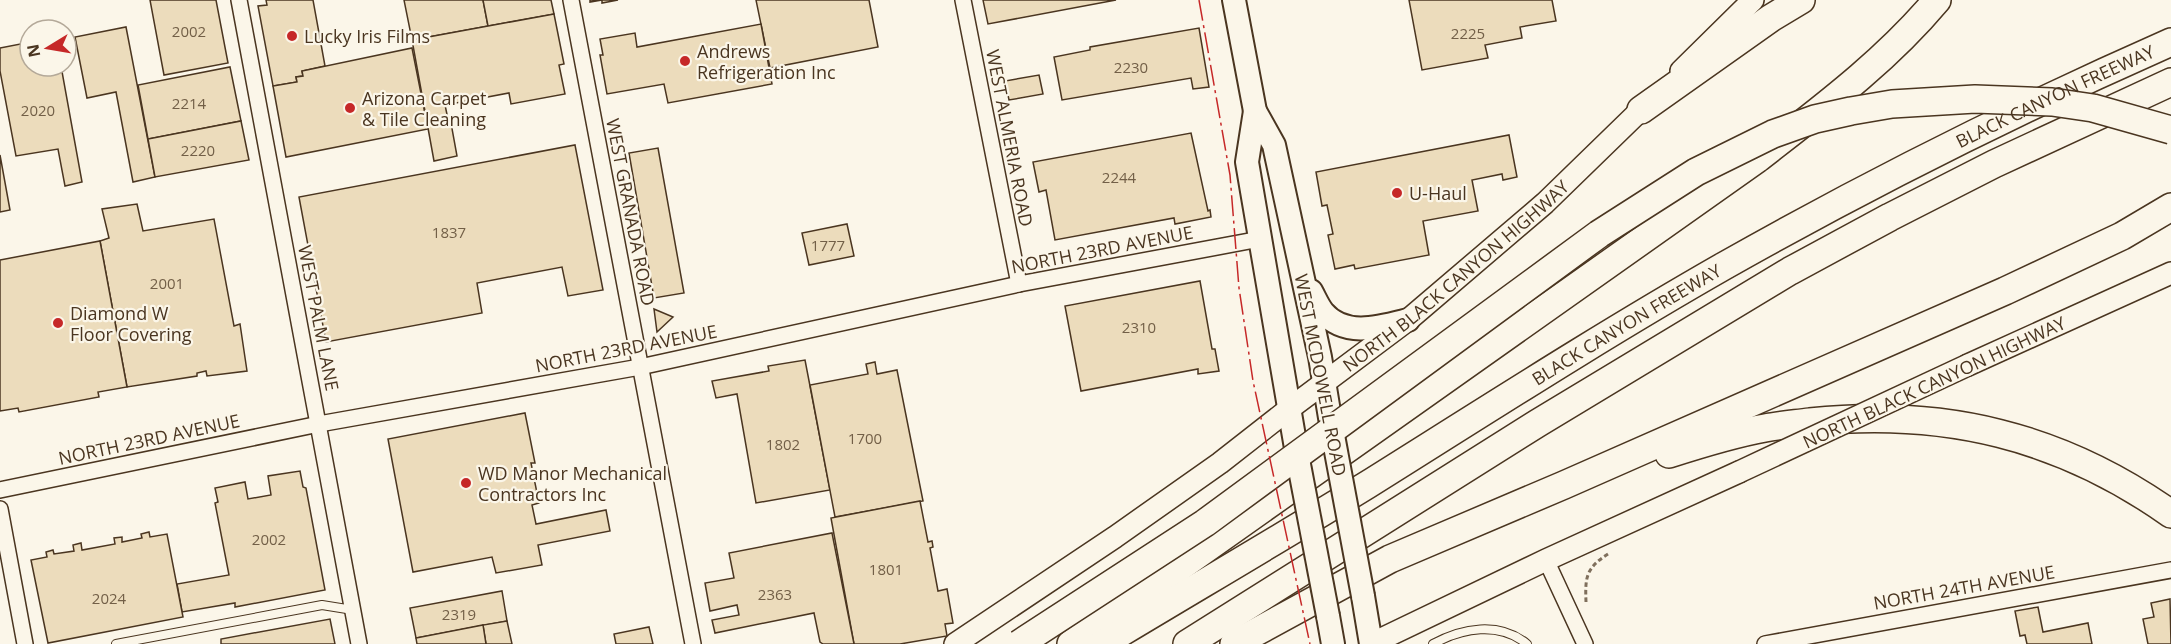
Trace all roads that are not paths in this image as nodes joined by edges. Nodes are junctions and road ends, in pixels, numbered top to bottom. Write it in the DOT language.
graph roads {
  1 [pos="239,0"];
  2 [pos="572,0"];
  3 [pos="963,0"];
  4 [pos="1234,0"];
  5 [pos="1753,0"];
  6 [pos="1801,0"];
  7 [pos="1937,0"];
  8 [pos="2171,42"];
  9 [pos="2171,82"];
  10 [pos="1641,110"];
  11 [pos="1255,111"];
  12 [pos="2171,130"];
  13 [pos="2171,207"];
  14 [pos="1260,239"];
  15 [pos="2171,273"];
  16 [pos="1303,279"];
  17 [pos="1019,284"];
  18 [pos="1651,309"];
  19 [pos="1408,320"];
  20 [pos="640,367"];
  21 [pos="1324,383"];
  22 [pos="1289,409"];
  23 [pos="319,424"];
  24 [pos="1564,485"];
  25 [pos="0,490"];
  26 [pos="0,509"];
  27 [pos="2171,514"];
  28 [pos="1546,560"];
  29 [pos="2171,570"];
  30 [pos="353,610"];
  31 [pos="25,644"];
  32 [pos="116,644"];
  33 [pos="359,644"];
  34 [pos="693,644"];
  35 [pos="955,644"];
  36 [pos="1019,644"];
  37 [pos="1071,644"];
  38 [pos="1102,644"];
  39 [pos="1132,644"];
  40 [pos="1187,644"];
  41 [pos="1234,644"];
  42 [pos="1333,644"];
  43 [pos="1371,644"];
  44 [pos="1433,644"];
  45 [pos="1527,644"];
  46 [pos="1585,644"];
  47 [pos="1765,644"];
  1 -- 23 [label="street, WEST PALM LANE"];
  2 -- 20 [label="street, WEST GRANADA ROAD"];
  3 -- 17 [label="street, WEST ALMERIA ROAD"];
  4 -- 11 [label="main road, WEST MCDOWELL ROAD"];
  5 -- 10 [label="main road, NORTH BLACK CANYON HIGHWAY"];
  6 -- 10 [label="highway"];
  7 -- 37 [label="highway"];
  8 -- 18 [label="highway, BLACK CANYON FREEWAY"];
  9 -- 40 [label="highway, BLACK CANYON FREEWAY"];
  10 -- 19 [label="main road, NORTH BLACK CANYON HIGHWAY"];
  11 -- 14 [label="main road, WEST MCDOWELL ROAD"];
  11 -- 16 [label="main road, WEST MCDOWELL ROAD"];
  12 -- 36 [label="highway, bridge"];
  13 -- 24 [label="highway"];
  14 -- 17 [label="street, NORTH 23RD AVENUE"];
  14 -- 22 [label="main road, WEST MCDOWELL ROAD"];
  15 -- 28 [label="main road, NORTH BLACK CANYON HIGHWAY, bridge"];
  16 -- 19 [label="main road"];
  16 -- 21 [label="main road, WEST MCDOWELL ROAD"];
  17 -- 20 [label="street, NORTH 23RD AVENUE"];
  18 -- 38 [label="highway, BLACK CANYON FREEWAY"];
  18 -- 39 [label="highway"];
  19 -- 21 [label="main road, NORTH BLACK CANYON HIGHWAY"];
  20 -- 23 [label="street, NORTH 23RD AVENUE"];
  20 -- 34 [label="street, WEST GRANADA ROAD"];
  21 -- 22 [label="main road, NORTH BLACK CANYON HIGHWAY"];
  21 -- 43 [label="main road, WEST MCDOWELL ROAD, bridge"];
  22 -- 35 [label="main road, NORTH BLACK CANYON HIGHWAY"];
  22 -- 42 [label="main road, WEST MCDOWELL ROAD, bridge"];
  23 -- 25 [label="street, NORTH 23RD AVENUE"];
  23 -- 30 [label="street, WEST PALM LANE"];
  24 -- 27 [label="highway"];
  24 -- 41 [label="highway"];
  26 -- 31 [label="street"];
  28 -- 43 [label="main road, NORTH BLACK CANYON HIGHWAY"];
  28 -- 46 [label="street"];
  29 -- 47 [label="street, NORTH 24TH AVENUE"];
  30 -- 32 [label="lane"];
  30 -- 33 [label="street, WEST PALM LANE"];
  44 -- 45 [label="lane"];
}
